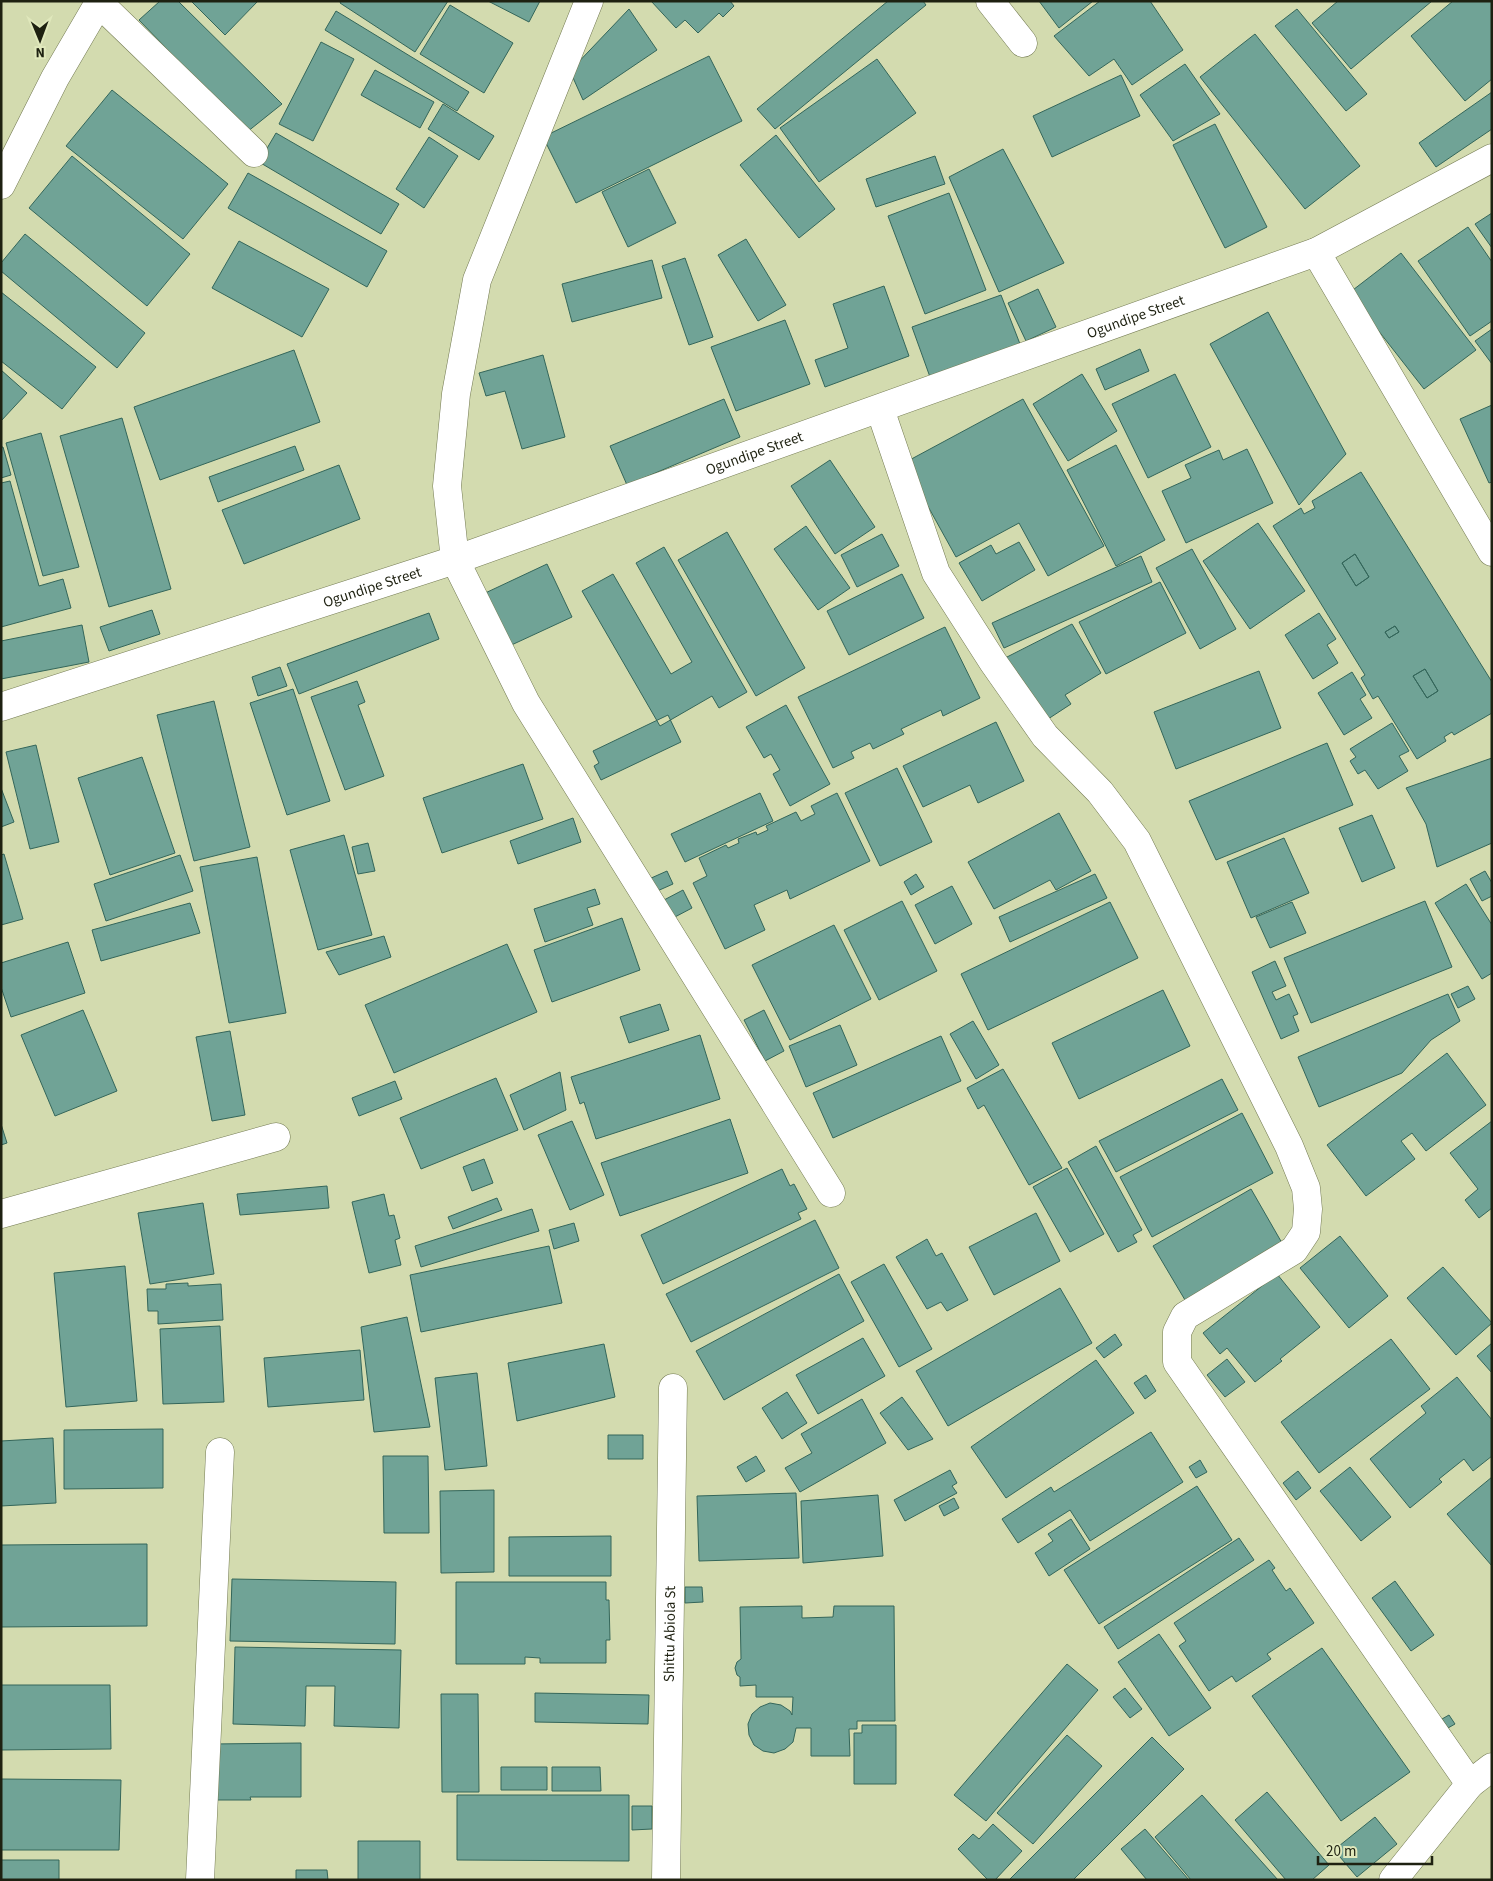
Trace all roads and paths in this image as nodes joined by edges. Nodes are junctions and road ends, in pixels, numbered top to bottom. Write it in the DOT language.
graph roads {
  1 [pos="589,1"];
  2 [pos="990,1"];
  3 [pos="100,2"];
  4 [pos="1023,43"];
  5 [pos="254,153"];
  6 [pos="1492,158"];
  7 [pos="1,185"];
  8 [pos="1316,252"];
  9 [pos="880,409"];
  10 [pos="1492,552"];
  11 [pos="455,560"];
  12 [pos="1,707"];
  13 [pos="276,1137"];
  14 [pos="831,1193"];
  15 [pos="1,1214"];
  16 [pos="673,1388"];
  17 [pos="220,1452"];
  18 [pos="1492,1767"];
  19 [pos="1470,1784"];
  20 [pos="200,1880"];
  21 [pos="666,1880"];
  22 [pos="1393,1880"];
  1 -- 11 [label="street"];
  2 -- 4 [label="street"];
  3 -- 5 [label="street"];
  3 -- 7 [label="street"];
  6 -- 8 [label="street, Ogundipe Street"];
  8 -- 9 [label="street, Ogundipe Street"];
  8 -- 10 [label="street"];
  9 -- 11 [label="street, Ogundipe Street"];
  9 -- 19 [label="street"];
  11 -- 12 [label="street, Ogundipe Street"];
  11 -- 14 [label="street"];
  13 -- 15 [label="street"];
  16 -- 21 [label="street, Shittu Abiola St"];
  17 -- 20 [label="street"];
  18 -- 19 [label="street"];
  19 -- 22 [label="street"];
}
